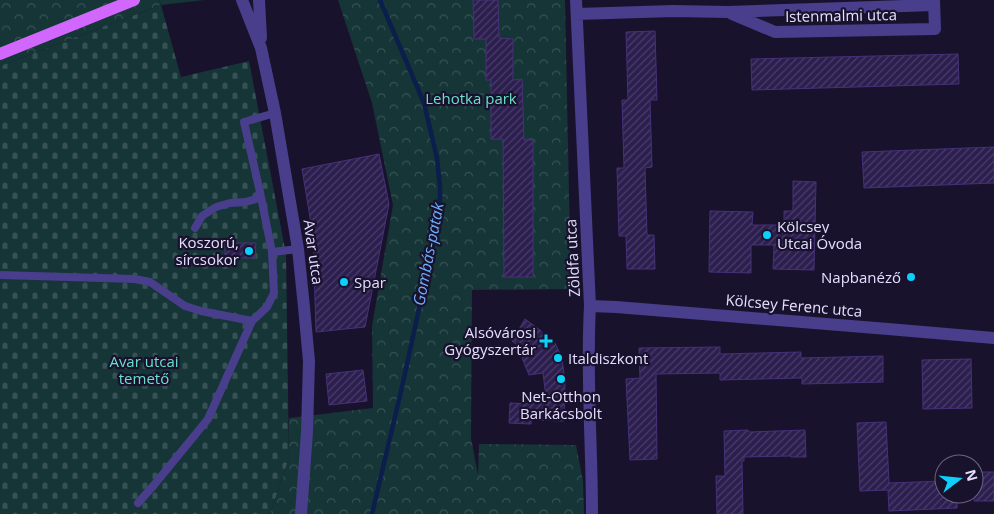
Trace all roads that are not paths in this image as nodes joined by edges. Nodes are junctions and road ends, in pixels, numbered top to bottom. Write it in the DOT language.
graph roads {
  1 [pos="134,0"];
  2 [pos="242,0"];
  3 [pos="259,0"];
  4 [pos="576,0"];
  5 [pos="934,3"];
  6 [pos="728,12"];
  7 [pos="576,14"];
  8 [pos="261,48"];
  9 [pos="0,54"];
  10 [pos="275,112"];
  11 [pos="260,192"];
  12 [pos="195,228"];
  13 [pos="298,249"];
  14 [pos="272,252"];
  15 [pos="0,275"];
  16 [pos="590,306"];
  17 [pos="252,321"];
  18 [pos="994,338"];
  19 [pos="138,503"];
  20 [pos="301,514"];
  21 [pos="592,514"];
  1 -- 9 [label="main road"];
  2 -- 8 [label="street, Avar utca"];
  3 -- 8 [label="street"];
  4 -- 7 [label="street, Zöldfa utca"];
  5 -- 6 [label="street, Istenmalmi utca"];
  5 -- 6 [label="street, Istenmalmi utca"];
  6 -- 7 [label="street, Istenmalmi utca"];
  7 -- 16 [label="street, Zöldfa utca"];
  8 -- 10 [label="street, Avar utca"];
  10 -- 11 [label="lane"];
  10 -- 13 [label="street, Avar utca"];
  11 -- 12 [label="lane"];
  11 -- 14 [label="lane"];
  13 -- 14 [label="lane"];
  13 -- 20 [label="street, Avar utca"];
  14 -- 17 [label="lane"];
  15 -- 17 [label="lane"];
  16 -- 18 [label="street, Kölcsey Ferenc utca"];
  16 -- 21 [label="street, Zöldfa utca"];
  17 -- 19 [label="lane"];
}
